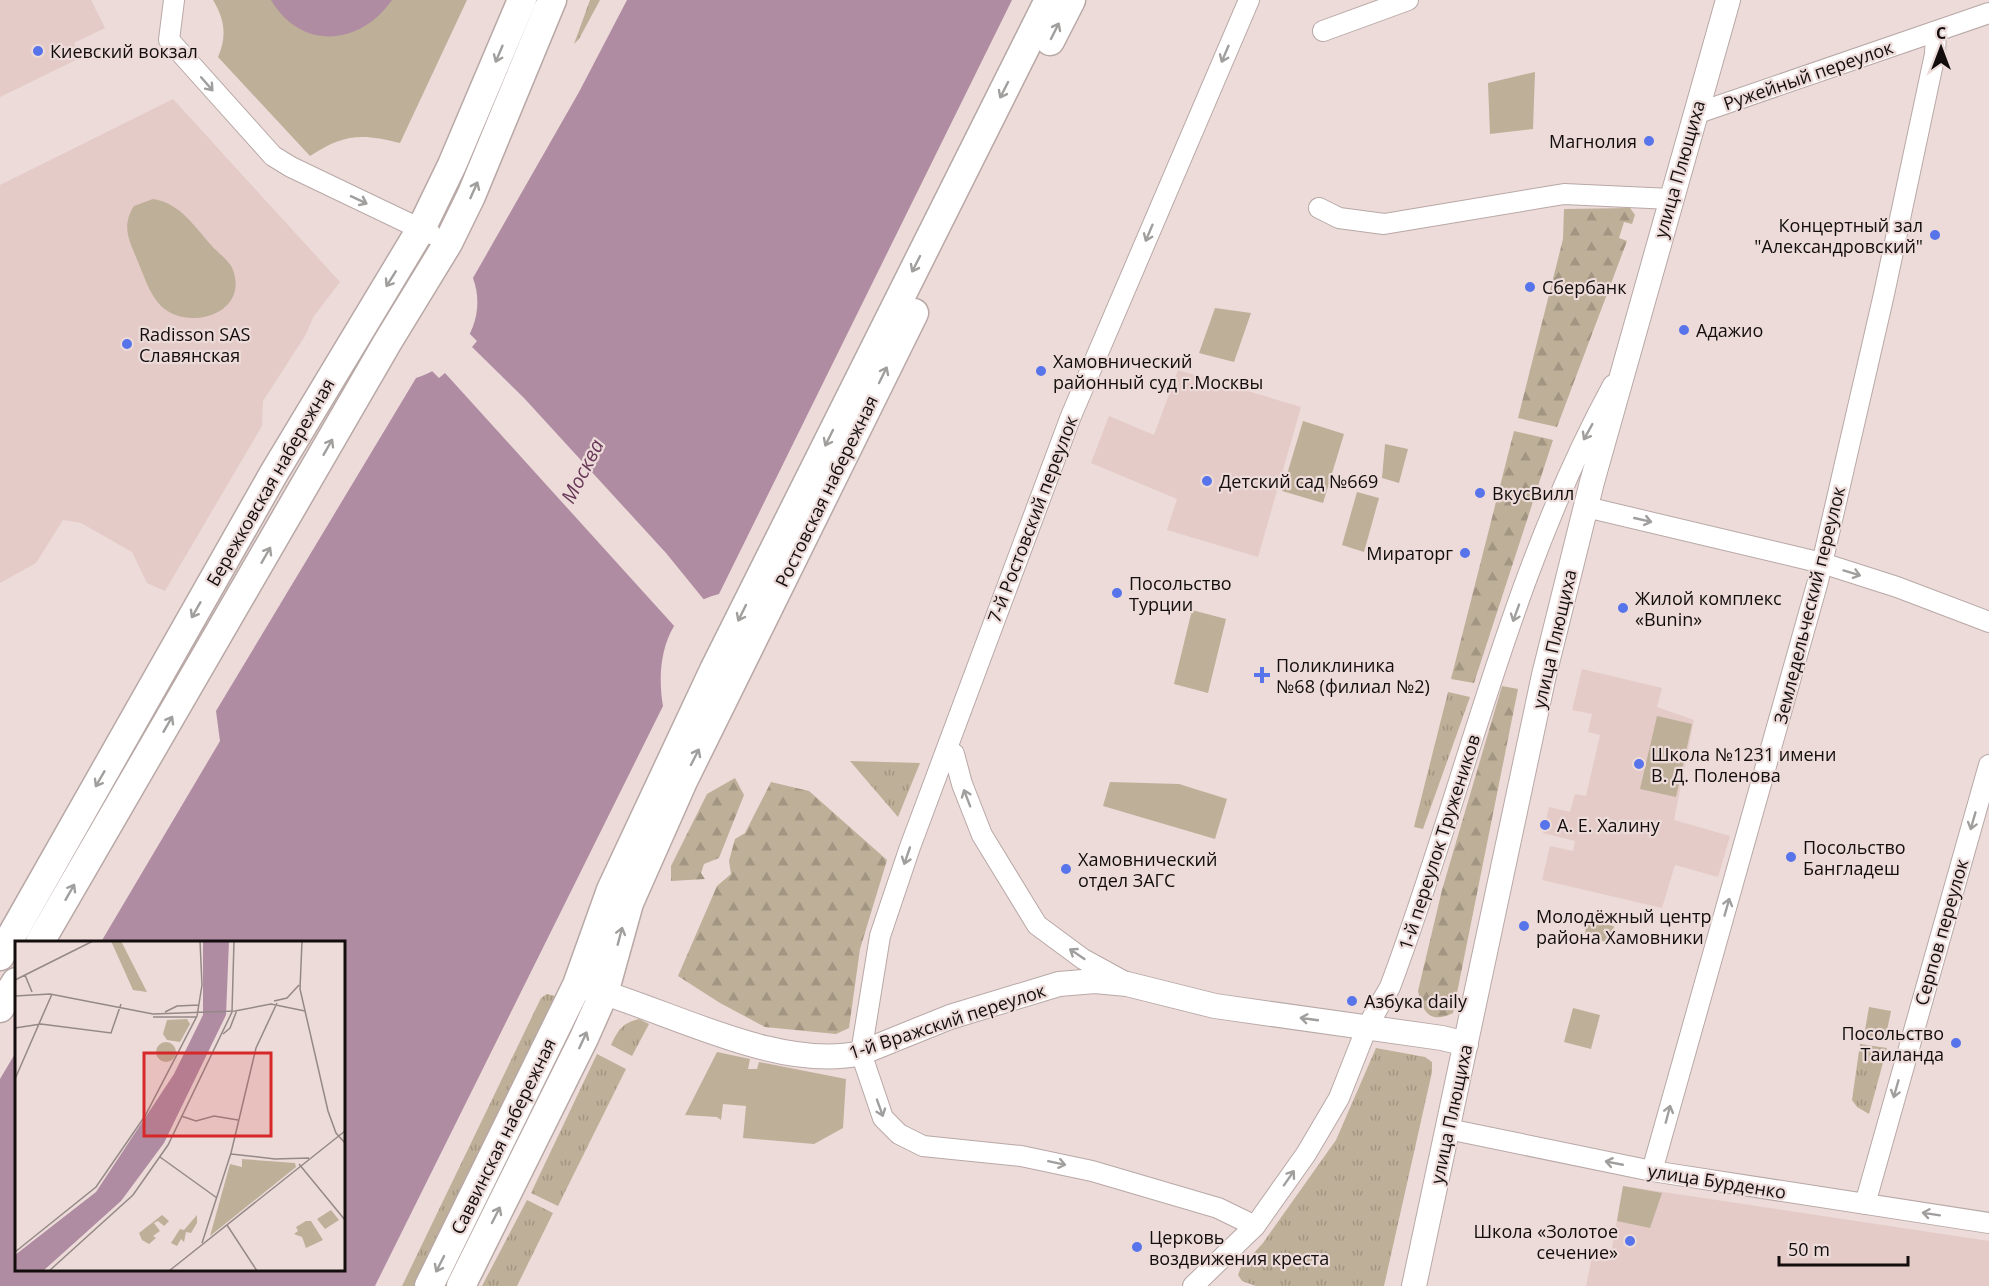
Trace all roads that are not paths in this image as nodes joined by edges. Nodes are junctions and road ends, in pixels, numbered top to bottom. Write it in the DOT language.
graph roads {
  1 [pos="174,0"];
  2 [pos="522,0"];
  3 [pos="552,0"];
  4 [pos="1049,0"];
  5 [pos="1071,0"];
  6 [pos="1249,0"];
  7 [pos="1408,0"];
  8 [pos="1728,0"];
  9 [pos="1989,13"];
  10 [pos="1323,31"];
  11 [pos="1936,32"];
  12 [pos="1695,114"];
  13 [pos="1671,199"];
  14 [pos="1319,208"];
  15 [pos="421,229"];
  16 [pos="448,243"];
  17 [pos="361,328"];
  18 [pos="387,343"];
  19 [pos="1626,362"];
  20 [pos="1586,507"];
  21 [pos="1822,563"];
  22 [pos="1989,622"];
  23 [pos="945,757"];
  24 [pos="1989,765"];
  25 [pos="41,941"];
  26 [pos="0,956"];
  27 [pos="15,984"];
  28 [pos="1127,984"];
  29 [pos="577,985"];
  30 [pos="604,993"];
  31 [pos="0,1008"];
  32 [pos="1367,1027"];
  33 [pos="1466,1044"];
  34 [pos="861,1053"];
  35 [pos="1448,1129"];
  36 [pos="1652,1171"];
  37 [pos="1865,1204"];
  38 [pos="1989,1223"];
  39 [pos="1255,1226"];
  40 [pos="429,1286"];
  41 [pos="461,1286"];
  42 [pos="1193,1286"];
  43 [pos="1414,1286"];
  1 -- 15 [label="street, one-way"];
  2 -- 15 [label="main road, Бережковская набережная, one-way"];
  16 -- 3 [label="main road, Бережковская набережная, one-way"];
  4 -- 29 [label="main road, Ростовская набережная, one-way"];
  30 -- 5 [label="main road, Ростовская набережная, one-way"];
  6 -- 23 [label="street, 7-й Ростовский переулок, one-way"];
  7 -- 10 [label="street"];
  8 -- 12 [label="street, улица Плющиха"];
  9 -- 11 [label="street, Ружейный переулок"];
  11 -- 12 [label="street, Ружейный переулок"];
  11 -- 21 [label="street, Земледельческий переулок"];
  12 -- 13 [label="street, улица Плющиха"];
  13 -- 14 [label="street"];
  13 -- 19 [label="street, улица Плющиха"];
  15 -- 16 [label="street"];
  15 -- 17 [label="main road, Бережковская набережная, one-way"];
  16 -- 18 [label="main road, Бережковская набережная"];
  17 -- 18 [label="street"];
  17 -- 26 [label="main road, Бережковская набережная, one-way"];
  25 -- 18 [label="main road, Бережковская набережная, one-way"];
  19 -- 20 [label="street, улица Плющиха"];
  19 -- 32 [label="street, 1-й переулок Тружеников, one-way"];
  20 -- 21 [label="street, one-way"];
  20 -- 33 [label="street, улица Плющиха"];
  21 -- 22 [label="street, one-way"];
  36 -- 21 [label="street, Земледельческий переулок, one-way"];
  28 -- 23 [label="street, one-way"];
  23 -- 34 [label="street, 7-й Ростовский переулок, one-way"];
  24 -- 37 [label="street, Серпов переулок, one-way"];
  27 -- 31 [label="main road"];
  32 -- 28 [label="street, 1-й Вражский переулок, one-way"];
  28 -- 34 [label="street, 1-й Вражский переулок"];
  29 -- 30 [label="street, 1-й Вражский переулок"];
  29 -- 40 [label="main road, Саввинская набережная, one-way"];
  30 -- 34 [label="street, 1-й Вражский переулок"];
  41 -- 30 [label="main road, Саввинская набережная, one-way"];
  32 -- 33 [label="street, 1-й Вражский переулок"];
  39 -- 32 [label="street, 1-й переулок Тружеников, one-way"];
  33 -- 35 [label="street, улица Плющиха"];
  34 -- 39 [label="street, one-way"];
  36 -- 35 [label="street, улица Бурденко, one-way"];
  35 -- 43 [label="street, улица Плющиха"];
  36 -- 37 [label="street, улица Бурденко"];
  38 -- 37 [label="street, улица Бурденко, one-way"];
  39 -- 42 [label="street, 1-й переулок Тружеников"];
}
